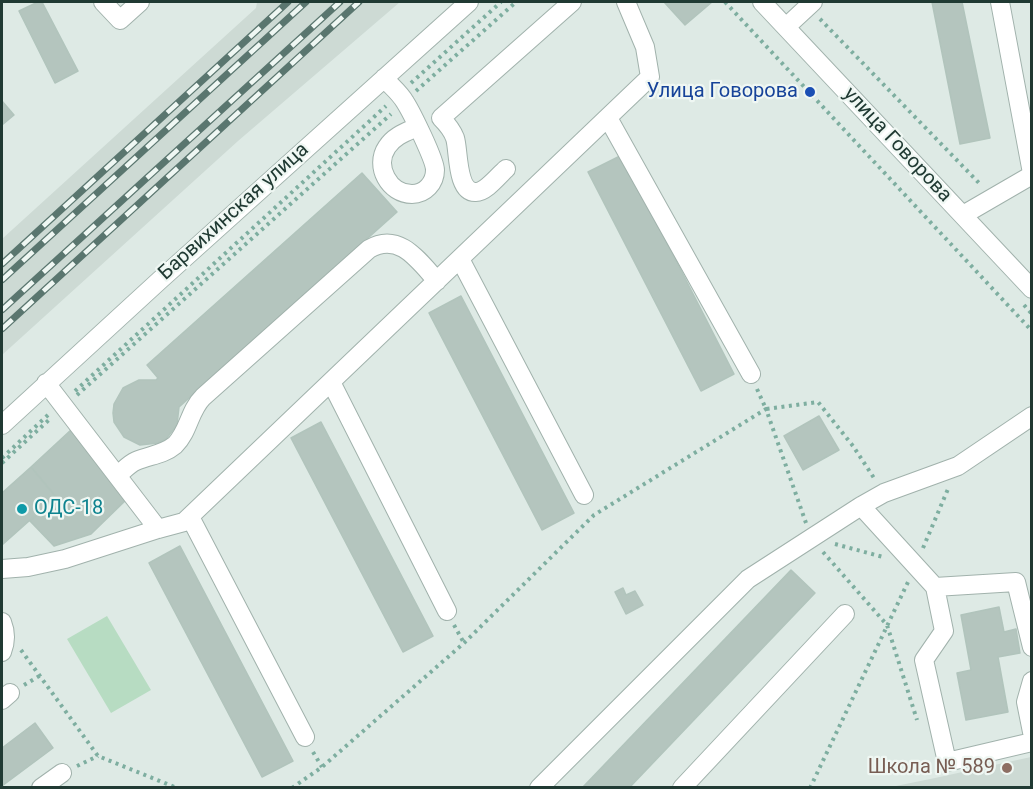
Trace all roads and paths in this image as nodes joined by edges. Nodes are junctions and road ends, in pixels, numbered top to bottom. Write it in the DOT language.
graph roads {
  1 [pos="103,2"];
  2 [pos="140,2"];
  3 [pos="469,2"];
  4 [pos="501,2"];
  5 [pos="516,2"];
  6 [pos="572,2"];
  7 [pos="626,2"];
  8 [pos="725,2"];
  9 [pos="762,2"];
  10 [pos="1000,2"];
  11 [pos="811,4"];
  12 [pos="786,27"];
  13 [pos="384,78"];
  14 [pos="408,109"];
  15 [pos="441,118"];
  16 [pos="608,118"];
  17 [pos="506,169"];
  18 [pos="1032,174"];
  19 [pos="993,198"];
  20 [pos="963,215"];
  21 [pos="460,259"];
  22 [pos="437,281"];
  23 [pos="1032,289"];
  24 [pos="1032,331"];
  25 [pos="751,374"];
  26 [pos="331,382"];
  27 [pos="46,383"];
  28 [pos="63,405"];
  29 [pos="766,409"];
  30 [pos="1032,416"];
  31 [pos="2,425"];
  32 [pos="2,461"];
  33 [pos="958,466"];
  34 [pos="118,475"];
  35 [pos="884,493"];
  36 [pos="584,495"];
  37 [pos="861,506"];
  38 [pos="190,517"];
  39 [pos="158,529"];
  40 [pos="811,538"];
  41 [pos="915,566"];
  42 [pos="2,569"];
  43 [pos="934,587"];
  44 [pos="447,610"];
  45 [pos="845,614"];
  46 [pos="3,625"];
  47 [pos="887,625"];
  48 [pos="1032,647"];
  49 [pos="2,652"];
  50 [pos="1032,681"];
  51 [pos="918,724"];
  52 [pos="1032,732"];
  53 [pos="305,736"];
  54 [pos="1032,742"];
  55 [pos="62,773"];
  56 [pos="41,788"];
  57 [pos="177,788"];
  58 [pos="292,788"];
  59 [pos="539,788"];
  60 [pos="682,788"];
  61 [pos="810,788"];
  1 -- 2 [label="street"];
  3 -- 13 [label="street, Барвихинская улица"];
  4 -- 14 [label="path"];
  5 -- 14 [label="path"];
  6 -- 15 [label="street"];
  7 -- 16 [label="street"];
  8 -- 24 [label="path"];
  9 -- 12 [label="street, улица Говорова"];
  10 -- 18 [label="street"];
  11 -- 12 [label="street"];
  11 -- 19 [label="path"];
  12 -- 20 [label="street, улица Говорова"];
  13 -- 14 [label="street"];
  13 -- 27 [label="street, Барвихинская улица"];
  14 -- 14 [label="street"];
  14 -- 15 [label="street"];
  14 -- 28 [label="path"];
  14 -- 28 [label="path"];
  15 -- 17 [label="street"];
  16 -- 21 [label="street"];
  16 -- 25 [label="street"];
  18 -- 19 [label="street"];
  19 -- 20 [label="street"];
  20 -- 23 [label="street, улица Говорова"];
  21 -- 22 [label="street"];
  21 -- 36 [label="street"];
  22 -- 26 [label="street"];
  22 -- 34 [label="street"];
  25 -- 29 [label="path"];
  26 -- 38 [label="street"];
  26 -- 44 [label="street"];
  27 -- 28 [label="street"];
  27 -- 31 [label="street, Барвихинская улица"];
  28 -- 32 [label="path"];
  28 -- 34 [label="street"];
  29 -- 35 [label="path"];
  29 -- 40 [label="path"];
  29 -- 58 [label="path"];
  30 -- 33 [label="street"];
  33 -- 35 [label="street"];
  33 -- 41 [label="path"];
  34 -- 39 [label="street"];
  35 -- 37 [label="street"];
  37 -- 40 [label="street"];
  37 -- 41 [label="street"];
  38 -- 39 [label="street"];
  38 -- 53 [label="street"];
  39 -- 42 [label="street"];
  40 -- 41 [label="path"];
  40 -- 47 [label="path"];
  40 -- 59 [label="street"];
  41 -- 43 [label="street"];
  41 -- 47 [label="path"];
  43 -- 48 [label="street"];
  43 -- 54 [label="street"];
  45 -- 60 [label="street"];
  46 -- 49 [label="street"];
  46 -- 57 [label="path"];
  47 -- 51 [label="path"];
  47 -- 61 [label="path"];
  50 -- 52 [label="street"];
  55 -- 56 [label="street"];
}
